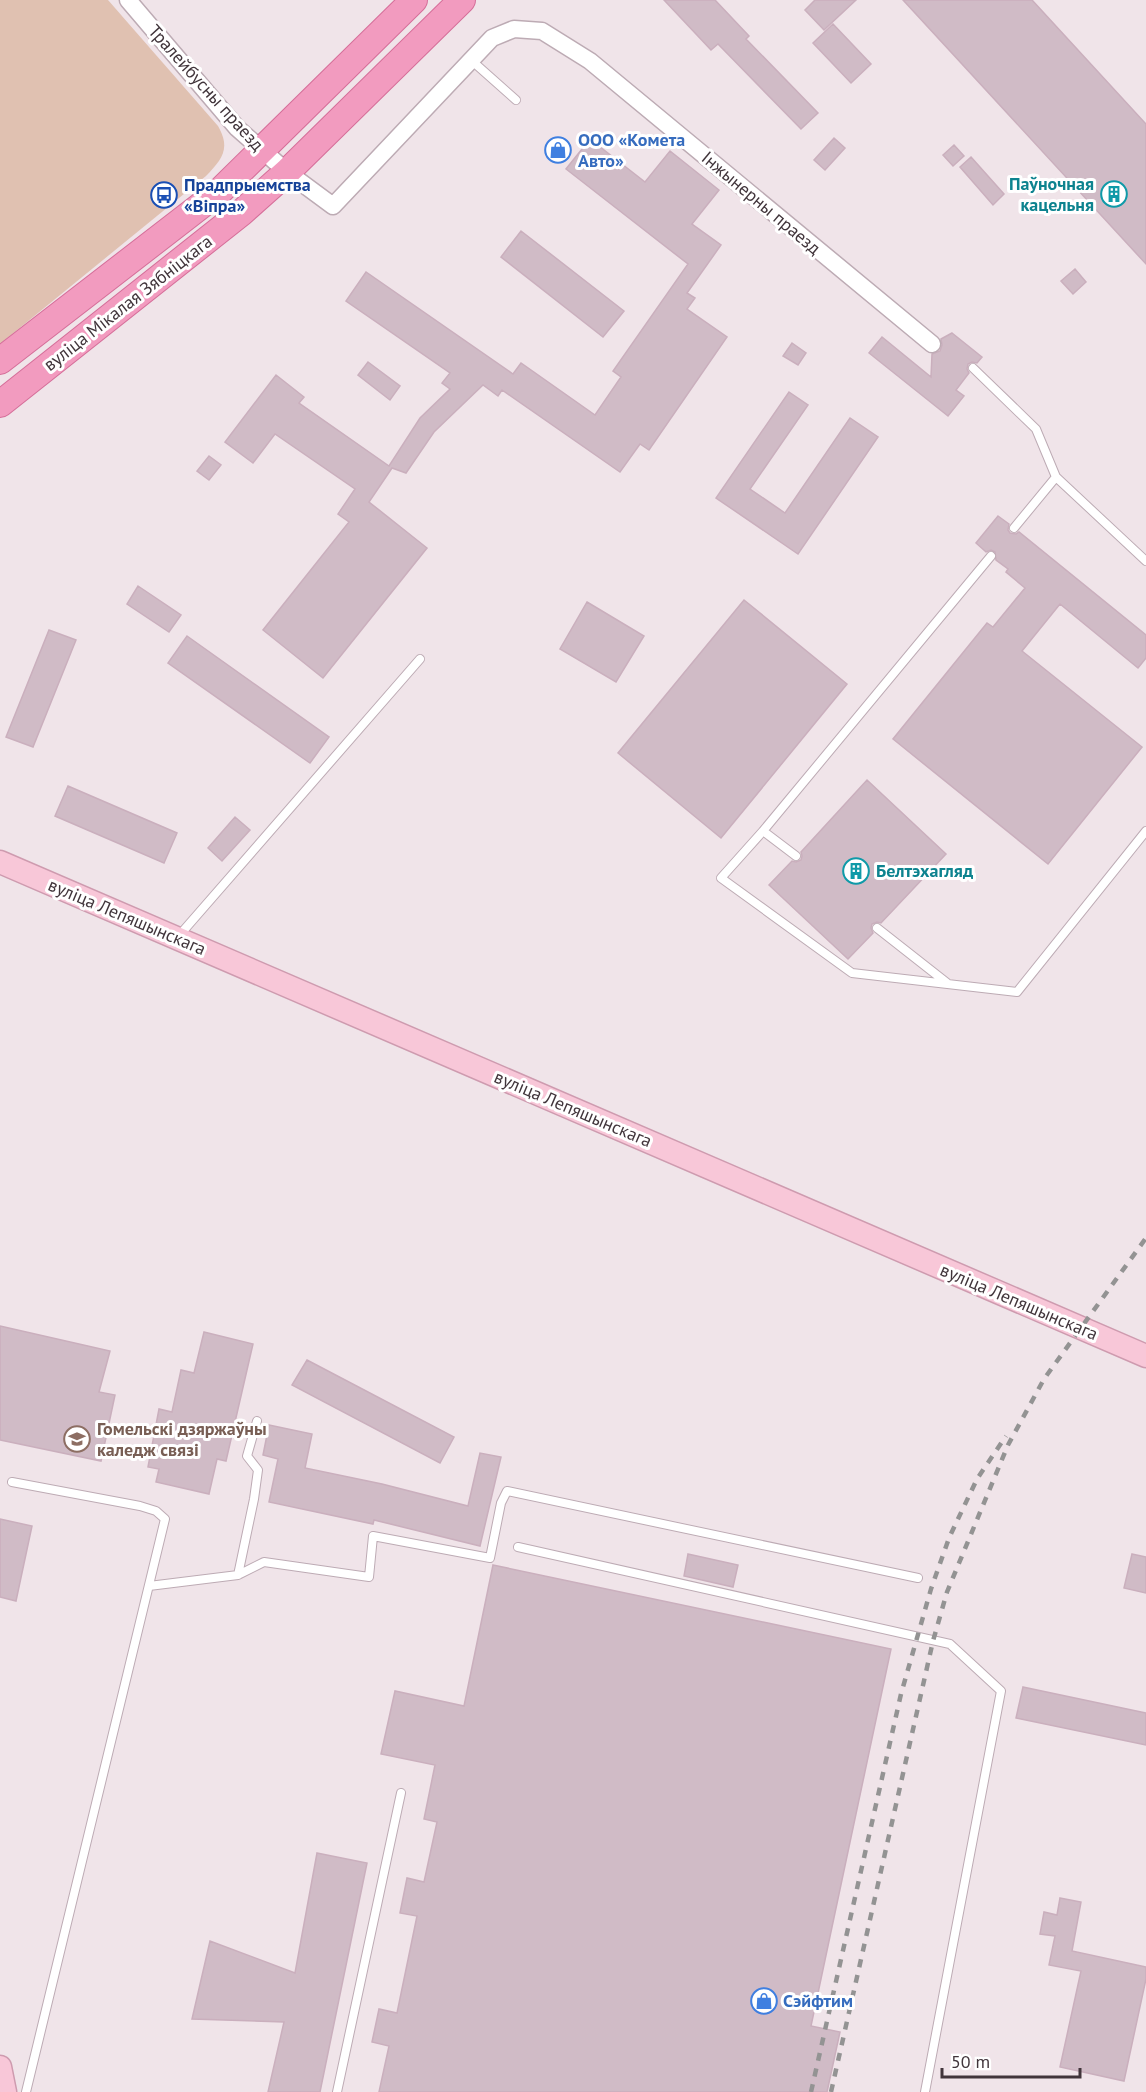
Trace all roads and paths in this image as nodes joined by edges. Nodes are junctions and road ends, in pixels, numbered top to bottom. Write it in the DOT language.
graph roads {
  1 [pos="128,0"];
  2 [pos="414,0"];
  3 [pos="462,0"];
  4 [pos="471,60"];
  5 [pos="516,100"];
  6 [pos="262,150"];
  7 [pos="287,172"];
  8 [pos="932,344"];
  9 [pos="0,361"];
  10 [pos="973,368"];
  11 [pos="0,404"];
  12 [pos="1056,477"];
  13 [pos="1014,528"];
  14 [pos="991,556"];
  15 [pos="1146,561"];
  16 [pos="420,659"];
  17 [pos="763,831"];
  18 [pos="1146,831"];
  19 [pos="796,856"];
  20 [pos="0,862"];
  21 [pos="877,928"];
  22 [pos="177,938"];
  23 [pos="948,984"];
  24 [pos="1146,1356"];
  25 [pos="257,1421"];
  26 [pos="12,1482"];
  27 [pos="518,1547"];
  28 [pos="238,1575"];
  29 [pos="918,1578"];
  30 [pos="149,1586"];
  31 [pos="400,1793"];
  32 [pos="0,2067"];
  33 [pos="5,2092"];
  34 [pos="26,2092"];
  35 [pos="337,2092"];
  36 [pos="925,2092"];
  1 -- 6 [label="street, Тралейбусны праезд"];
  2 -- 6 [label="main road, вуліца Мікалая Зябніцкага"];
  3 -- 7 [label="main road, вуліца Мікалая Зябніцкага"];
  4 -- 5 [label="lane"];
  4 -- 7 [label="street, Інжынерны праезд"];
  4 -- 8 [label="street, Інжынерны праезд"];
  6 -- 7 [label="street, Тралейбусны праезд"];
  6 -- 9 [label="main road, вуліца Мікалая Зябніцкага"];
  7 -- 11 [label="main road, вуліца Мікалая Зябніцкага"];
  10 -- 12 [label="lane"];
  12 -- 13 [label="lane"];
  12 -- 15 [label="lane"];
  14 -- 17 [label="lane"];
  16 -- 22 [label="lane"];
  17 -- 19 [label="lane"];
  17 -- 23 [label="lane"];
  18 -- 23 [label="lane"];
  20 -- 22 [label="main road, вуліца Лепяшынскага"];
  21 -- 23 [label="lane"];
  22 -- 24 [label="main road, вуліца Лепяшынскага"];
  25 -- 28 [label="lane"];
  26 -- 30 [label="lane"];
  27 -- 36 [label="lane"];
  28 -- 29 [label="lane"];
  28 -- 30 [label="lane"];
  30 -- 34 [label="lane"];
  31 -- 35 [label="lane"];
  32 -- 33 [label="main road"];
}
